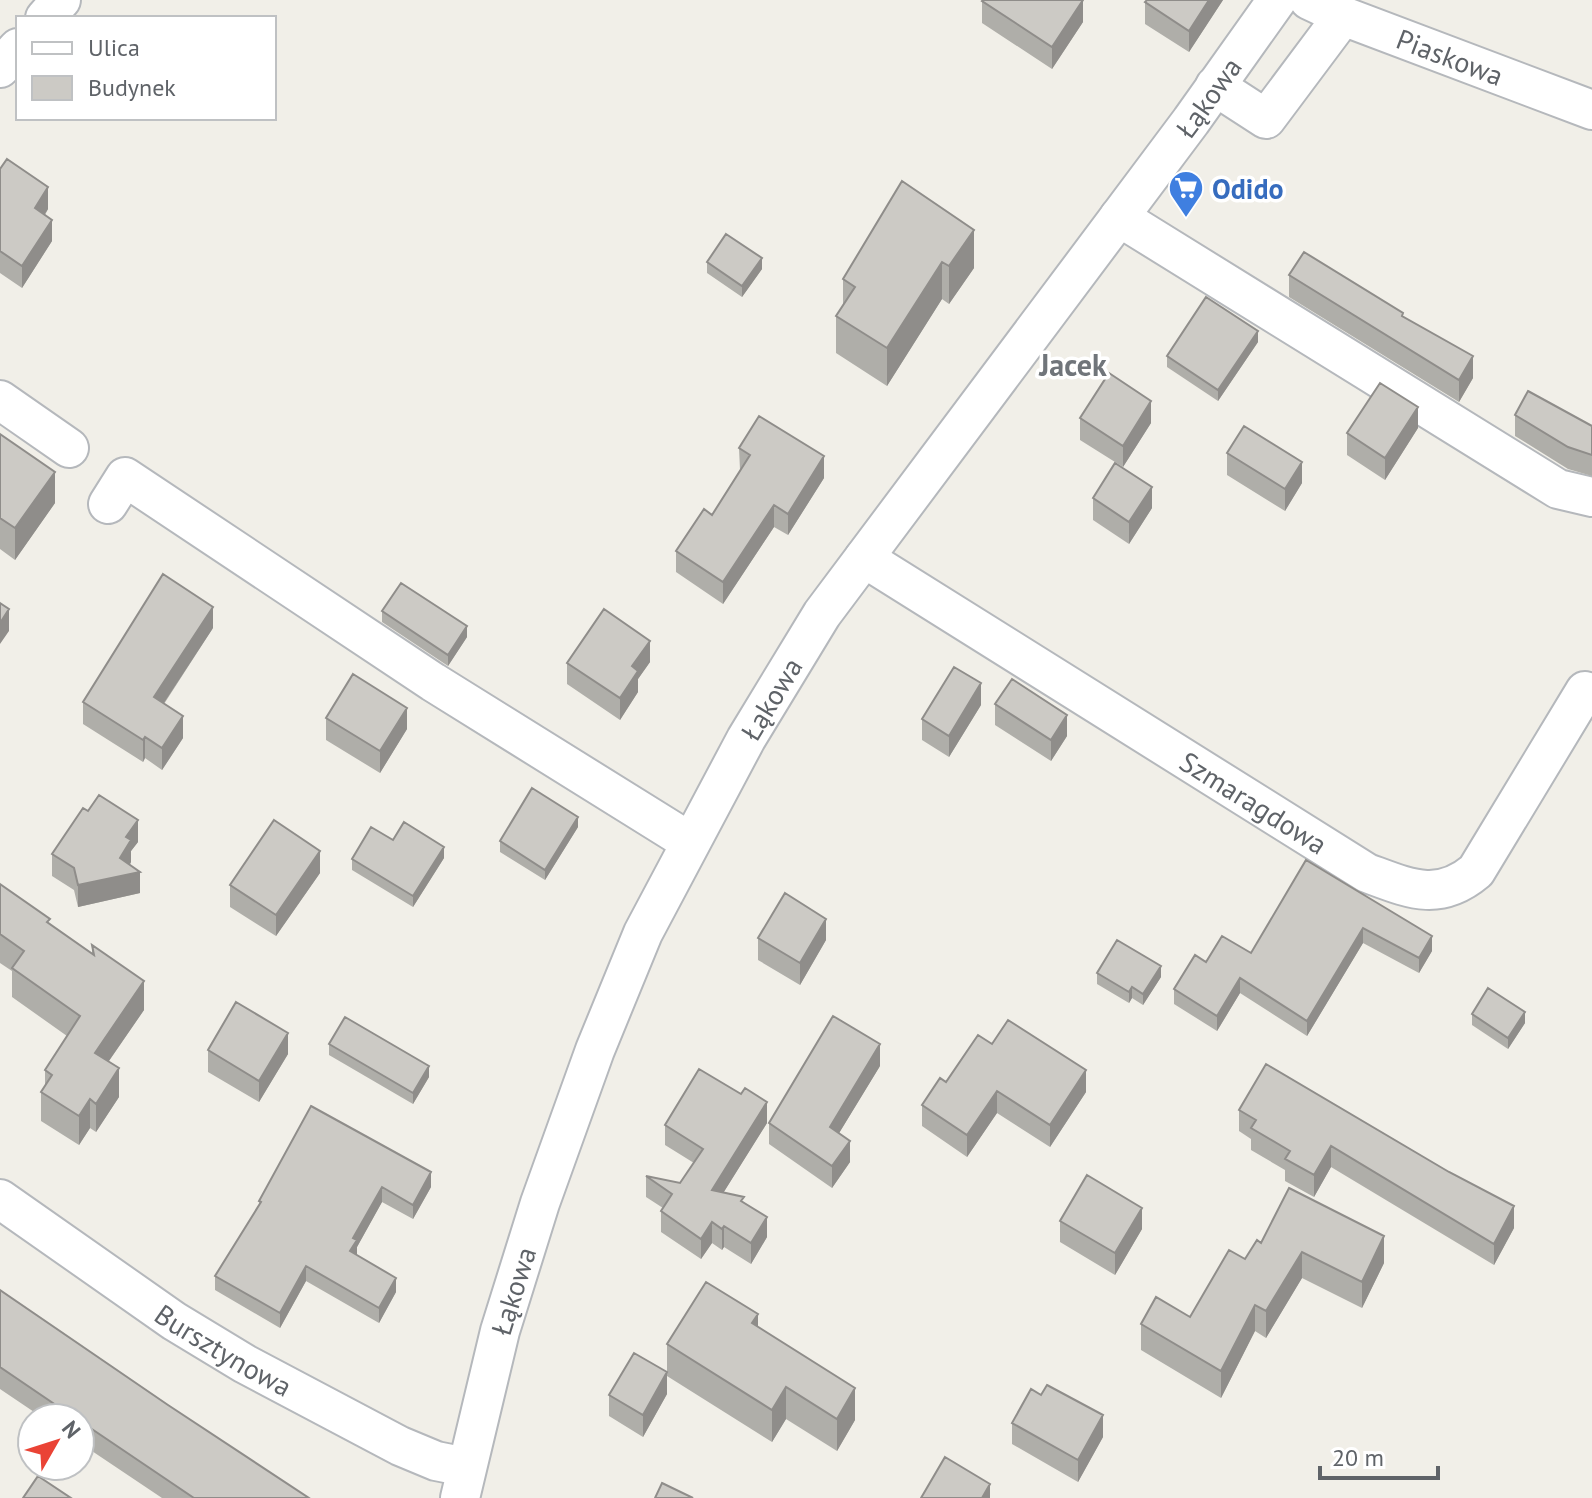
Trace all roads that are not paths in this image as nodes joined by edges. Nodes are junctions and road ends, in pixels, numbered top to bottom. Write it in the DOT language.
graph roads {
  1 [pos="61,0"];
  2 [pos="1277,0"];
  3 [pos="1309,0"];
  4 [pos="47,16"];
  5 [pos="1343,16"];
  6 [pos="16,50"];
  7 [pos="0,68"];
  8 [pos="1215,86"];
  9 [pos="1592,110"];
  10 [pos="1119,217"];
  11 [pos="0,400"];
  12 [pos="69,448"];
  13 [pos="1592,497"];
  14 [pos="108,504"];
  15 [pos="864,558"];
  16 [pos="1585,691"];
  17 [pos="690,842"];
  18 [pos="0,1199"];
  19 [pos="463,1483"];
  1 -- 4 [label="street"];
  2 -- 8 [label="street, Łąkowa"];
  3 -- 5 [label="street, Piaskowa"];
  5 -- 8 [label="street"];
  5 -- 9 [label="street, Piaskowa"];
  6 -- 7 [label="street"];
  8 -- 10 [label="street, Łąkowa"];
  10 -- 13 [label="street"];
  10 -- 15 [label="street, Łąkowa"];
  11 -- 12 [label="street"];
  14 -- 17 [label="street"];
  15 -- 16 [label="street, Szmaragdowa"];
  15 -- 17 [label="street, Łąkowa"];
  17 -- 19 [label="street, Łąkowa"];
  18 -- 19 [label="street, Bursztynowa"];
}
